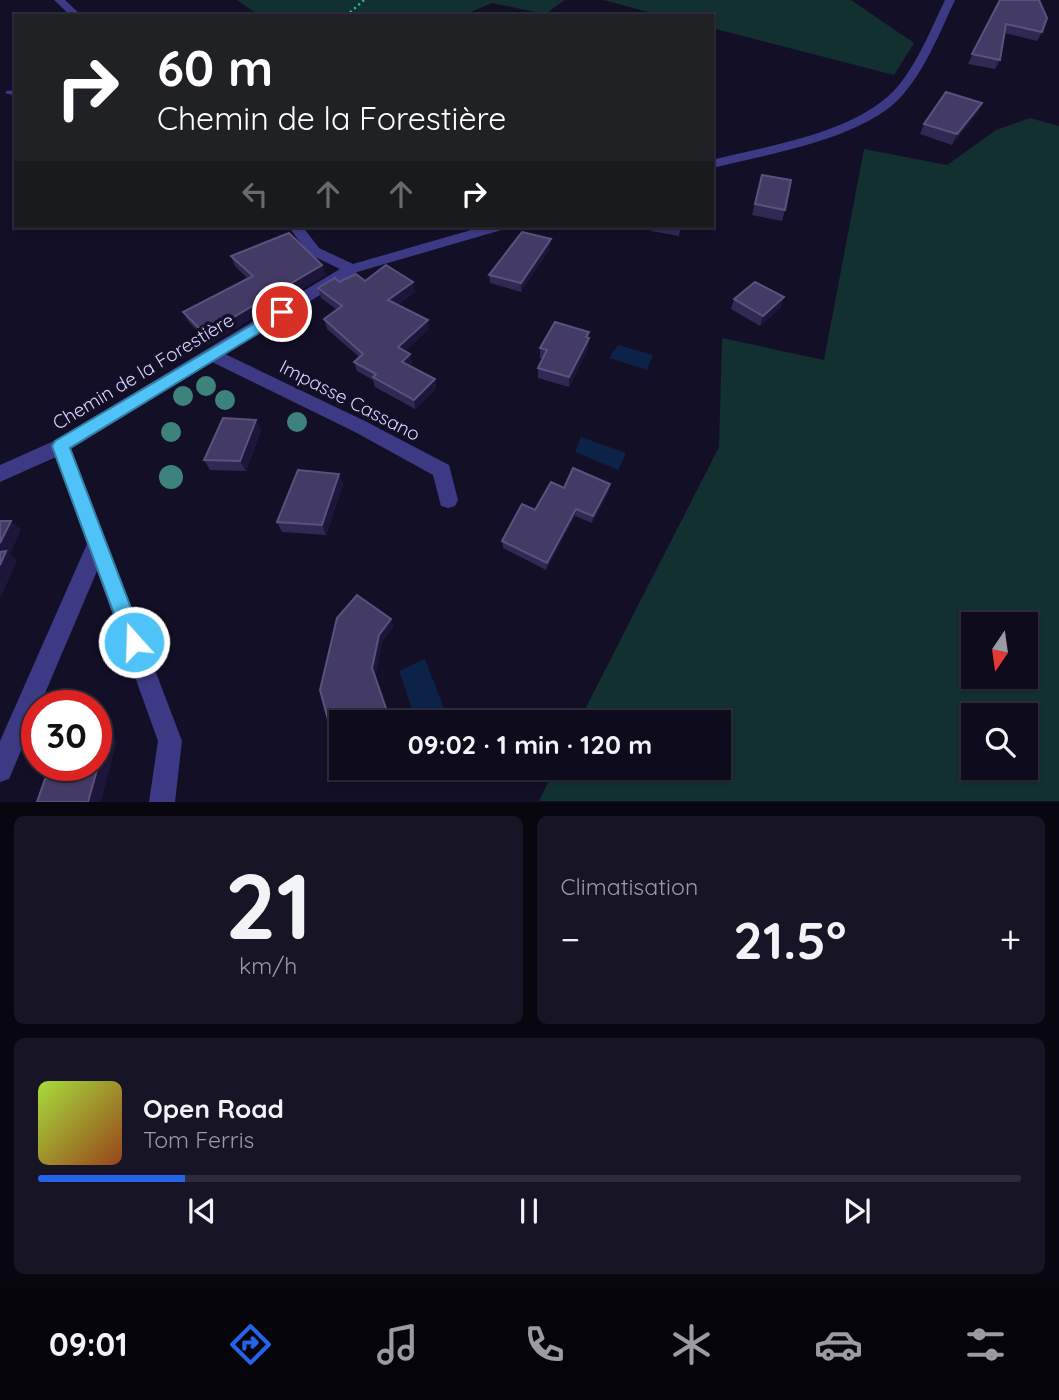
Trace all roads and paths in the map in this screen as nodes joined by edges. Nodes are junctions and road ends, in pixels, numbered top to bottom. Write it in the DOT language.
graph roads {
  1 [pos="59,0"];
  2 [pos="364,0"];
  3 [pos="950,0"];
  4 [pos="75,14"];
  5 [pos="348,14"];
  6 [pos="714,163"];
  7 [pos="297,228"];
  8 [pos="493,228"];
  9 [pos="352,269"];
  10 [pos="212,355"];
  11 [pos="61,446"];
  12 [pos="0,474"];
  13 [pos="448,500"];
  14 [pos="98,543"];
  15 [pos="0,770"];
  16 [pos="162,802"];
  1 -- 4 [label="street"];
  2 -- 5 [label="path"];
  3 -- 6 [label="street"];
  7 -- 9 [label="street"];
  8 -- 9 [label="street, Chemin de la Forestière"];
  9 -- 10 [label="street, Chemin de la Forestière"];
  10 -- 11 [label="street, Chemin de la Forestière"];
  10 -- 13 [label="street, Impasse Cassano"];
  11 -- 12 [label="street, Chemin de la Forestière"];
  11 -- 14 [label="street"];
  14 -- 15 [label="street"];
  14 -- 16 [label="street"];
}
